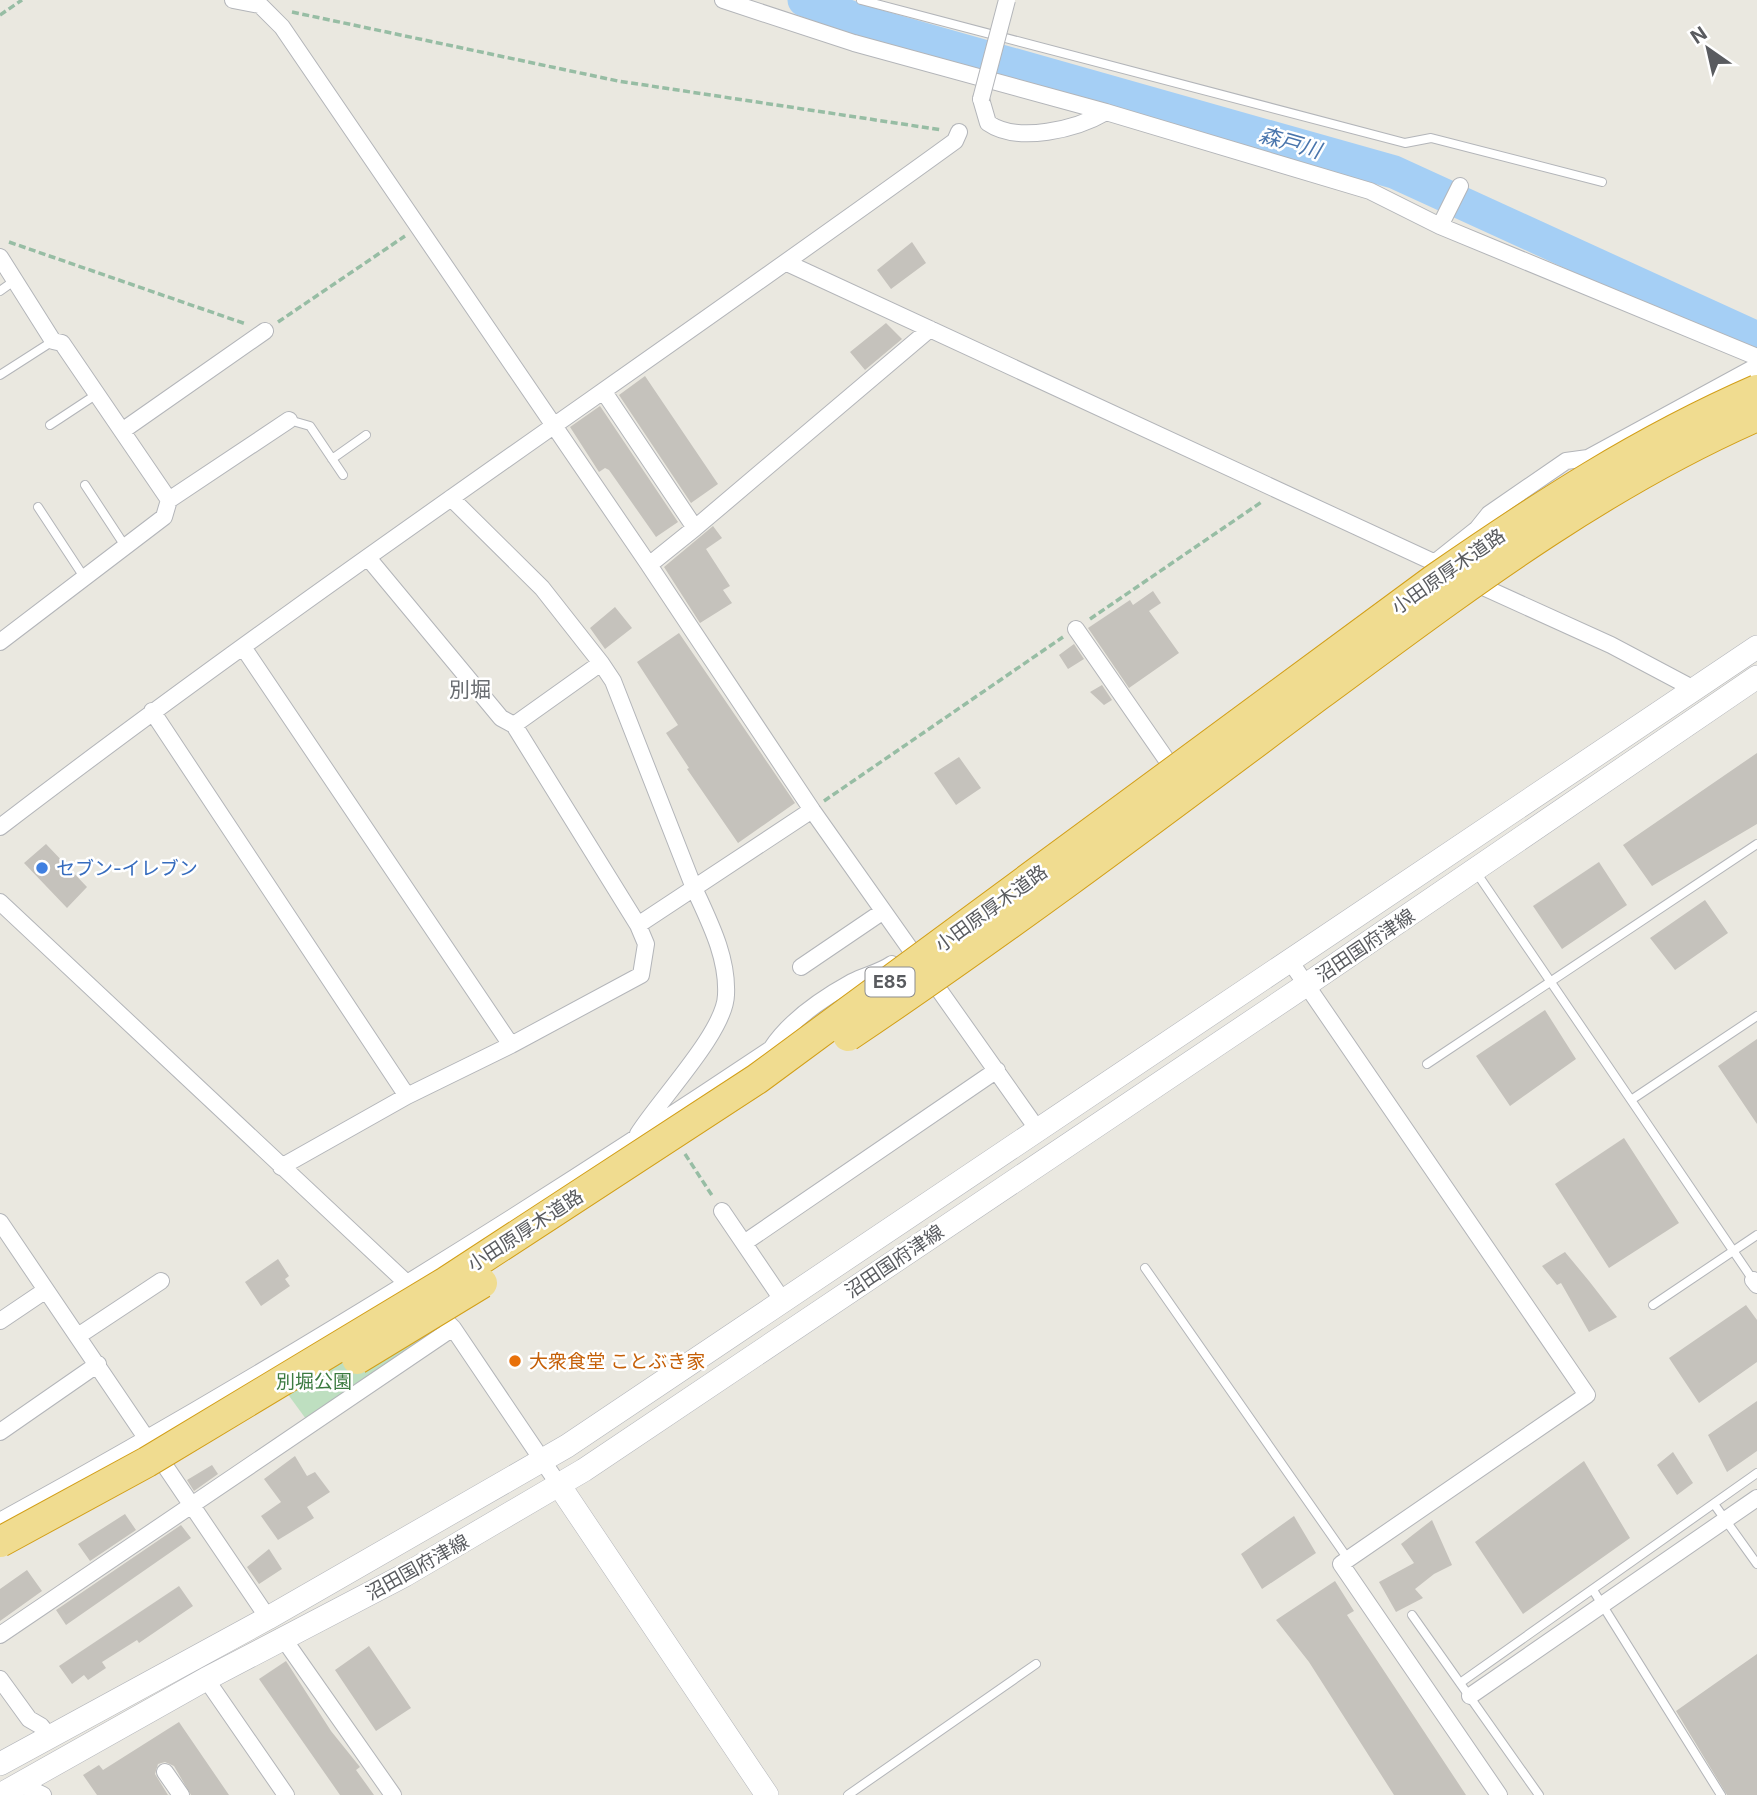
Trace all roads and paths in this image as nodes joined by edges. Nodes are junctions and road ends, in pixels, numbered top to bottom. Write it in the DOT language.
graph roads {
  1 [pos="22,0"];
  2 [pos="233,0"];
  3 [pos="723,0"];
  4 [pos="861,0"];
  5 [pos="1007,0"];
  6 [pos="260,5"];
  7 [pos="0,15"];
  8 [pos="1106,112"];
  9 [pos="959,132"];
  10 [pos="1602,182"];
  11 [pos="1460,186"];
  12 [pos="419,226"];
  13 [pos="1440,226"];
  14 [pos="0,239"];
  15 [pos="0,257"];
  16 [pos="787,263"];
  17 [pos="14,281"];
  18 [pos="0,291"];
  19 [pos="930,329"];
  20 [pos="265,331"];
  21 [pos="53,341"];
  22 [pos="1757,357"];
  23 [pos="1757,366"];
  24 [pos="0,374"];
  25 [pos="1757,390"];
  26 [pos="604,392"];
  27 [pos="97,394"];
  28 [pos="1757,416"];
  29 [pos="289,419"];
  30 [pos="50,425"];
  31 [pos="555,426"];
  32 [pos="122,431"];
  33 [pos="366,435"];
  34 [pos="332,459"];
  35 [pos="342,475"];
  36 [pos="85,485"];
  37 [pos="1279,490"];
  38 [pos="451,498"];
  39 [pos="169,500"];
  40 [pos="38,507"];
  41 [pos="695,528"];
  42 [pos="125,546"];
  43 [pos="369,559"];
  44 [pos="1435,562"];
  45 [pos="649,565"];
  46 [pos="84,577"];
  47 [pos="1076,629"];
  48 [pos="2,637"];
  49 [pos="1757,647"];
  50 [pos="243,648"];
  51 [pos="601,663"];
  52 [pos="1757,677"];
  53 [pos="1694,690"];
  54 [pos="152,711"];
  55 [pos="514,724"];
  56 [pos="1166,759"];
  57 [pos="812,810"];
  58 [pos="0,827"];
  59 [pos="1757,844"];
  60 [pos="1474,870"];
  61 [pos="694,888"];
  62 [pos="0,902"];
  63 [pos="882,912"];
  64 [pos="638,925"];
  65 [pos="909,951"];
  66 [pos="1290,961"];
  67 [pos="801,967"];
  68 [pos="1551,982"];
  69 [pos="1306,985"];
  70 [pos="1757,1016"];
  71 [pos="511,1045"];
  72 [pos="1427,1064"];
  73 [pos="997,1070"];
  74 [pos="407,1096"];
  75 [pos="1631,1100"];
  76 [pos="663,1121"];
  77 [pos="1038,1130"];
  78 [pos="637,1136"];
  79 [pos="281,1167"];
  80 [pos="722,1210"];
  81 [pos="0,1222"];
  82 [pos="1757,1235"];
  83 [pos="744,1243"];
  84 [pos="1733,1251"];
  85 [pos="1145,1268"];
  86 [pos="161,1281"];
  87 [pos="407,1283"];
  88 [pos="1757,1286"];
  89 [pos="46,1290"];
  90 [pos="783,1301"];
  91 [pos="1653,1305"];
  92 [pos="0,1321"];
  93 [pos="453,1328"];
  94 [pos="78,1336"];
  95 [pos="98,1364"];
  96 [pos="0,1432"];
  97 [pos="149,1439"];
  98 [pos="544,1461"];
  99 [pos="1757,1473"];
  100 [pos="559,1485"];
  101 [pos="1757,1497"];
  102 [pos="1714,1504"];
  103 [pos="194,1505"];
  104 [pos="1725,1519"];
  105 [pos="0,1521"];
  106 [pos="0,1542"];
  107 [pos="1348,1559"];
  108 [pos="1757,1564"];
  109 [pos="0,1565"];
  110 [pos="1593,1590"];
  111 [pos="1603,1606"];
  112 [pos="1412,1615"];
  113 [pos="268,1618"];
  114 [pos="0,1635"];
  115 [pos="283,1638"];
  116 [pos="1036,1664"];
  117 [pos="0,1679"];
  118 [pos="206,1679"];
  119 [pos="1465,1689"];
  120 [pos="50,1737"];
  121 [pos="0,1764"];
  122 [pos="165,1772"];
  123 [pos="10,1789"];
  124 [pos="43,1795"];
  125 [pos="181,1795"];
  126 [pos="286,1795"];
  127 [pos="393,1795"];
  128 [pos="767,1795"];
  129 [pos="848,1795"];
  130 [pos="1499,1795"];
  131 [pos="1539,1795"];
  132 [pos="1721,1795"];
  1 -- 7 [label="path"];
  2 -- 6 [label="street"];
  3 -- 8 [label="street"];
  4 -- 10 [label="lane"];
  5 -- 8 [label="street, bridge"];
  6 -- 9 [label="path"];
  6 -- 12 [label="street"];
  8 -- 13 [label="street"];
  9 -- 16 [label="street"];
  11 -- 13 [label="street"];
  12 -- 20 [label="path"];
  12 -- 31 [label="street"];
  13 -- 22 [label="street"];
  14 -- 20 [label="path"];
  15 -- 17 [label="street"];
  16 -- 19 [label="street"];
  16 -- 26 [label="street"];
  17 -- 18 [label="lane"];
  17 -- 21 [label="street"];
  19 -- 37 [label="street"];
  19 -- 41 [label="street"];
  20 -- 32 [label="street"];
  21 -- 24 [label="lane"];
  21 -- 27 [label="street"];
  23 -- 44 [label="street"];
  25 -- 106 [label="highway, 小田原厚木道路 / E85, bridge"];
  26 -- 31 [label="street"];
  26 -- 41 [label="street"];
  27 -- 30 [label="lane"];
  27 -- 32 [label="street"];
  28 -- 109 [label="highway, 小田原厚木道路 / E85, bridge"];
  29 -- 34 [label="lane"];
  29 -- 39 [label="street"];
  31 -- 38 [label="street"];
  31 -- 45 [label="street"];
  32 -- 39 [label="street"];
  33 -- 34 [label="lane"];
  34 -- 35 [label="lane"];
  36 -- 42 [label="lane"];
  37 -- 44 [label="street"];
  37 -- 47 [label="path"];
  38 -- 43 [label="street"];
  38 -- 51 [label="street"];
  39 -- 42 [label="street"];
  40 -- 46 [label="lane"];
  41 -- 45 [label="street"];
  42 -- 46 [label="street"];
  43 -- 50 [label="street"];
  43 -- 55 [label="street"];
  44 -- 53 [label="street"];
  44 -- 56 [label="street"];
  45 -- 57 [label="street"];
  46 -- 48 [label="street"];
  47 -- 56 [label="street"];
  47 -- 57 [label="path"];
  49 -- 53 [label="main road, 沼田国府津線"];
  50 -- 54 [label="street"];
  50 -- 71 [label="street"];
  51 -- 55 [label="street"];
  51 -- 61 [label="street"];
  52 -- 60 [label="main road, 沼田国府津線"];
  53 -- 66 [label="main road, 沼田国府津線"];
  54 -- 58 [label="street"];
  54 -- 74 [label="street"];
  55 -- 64 [label="street"];
  56 -- 65 [label="street"];
  57 -- 61 [label="street"];
  57 -- 63 [label="street"];
  59 -- 68 [label="lane"];
  60 -- 68 [label="lane"];
  60 -- 69 [label="main road, 沼田国府津線"];
  61 -- 64 [label="street"];
  61 -- 78 [label="street"];
  62 -- 79 [label="street"];
  63 -- 65 [label="street"];
  63 -- 67 [label="street"];
  64 -- 71 [label="street"];
  65 -- 73 [label="street"];
  65 -- 76 [label="street"];
  66 -- 69 [label="street"];
  66 -- 77 [label="main road, 沼田国府津線"];
  68 -- 72 [label="lane"];
  68 -- 75 [label="lane"];
  69 -- 100 [label="main road, 沼田国府津線"];
  69 -- 107 [label="street"];
  70 -- 75 [label="lane"];
  71 -- 74 [label="street"];
  73 -- 77 [label="street"];
  73 -- 83 [label="street"];
  74 -- 79 [label="street"];
  75 -- 84 [label="lane"];
  76 -- 78 [label="street"];
  76 -- 80 [label="path"];
  77 -- 90 [label="main road, 沼田国府津線"];
  78 -- 87 [label="street"];
  79 -- 87 [label="street"];
  80 -- 83 [label="street"];
  81 -- 89 [label="street"];
  82 -- 84 [label="lane"];
  83 -- 90 [label="street"];
  84 -- 88 [label="lane"];
  84 -- 91 [label="lane"];
  85 -- 107 [label="lane"];
  86 -- 94 [label="street"];
  87 -- 93 [label="street"];
  87 -- 97 [label="street"];
  89 -- 92 [label="street"];
  89 -- 94 [label="street"];
  90 -- 98 [label="main road, 沼田国府津線"];
  93 -- 98 [label="street"];
  93 -- 103 [label="street"];
  94 -- 95 [label="street"];
  95 -- 96 [label="street"];
  95 -- 97 [label="street"];
  97 -- 103 [label="street"];
  97 -- 105 [label="street"];
  98 -- 100 [label="street"];
  98 -- 113 [label="main road, 沼田国府津線"];
  99 -- 102 [label="lane"];
  100 -- 115 [label="main road, 沼田国府津線"];
  100 -- 128 [label="main road"];
  101 -- 104 [label="street"];
  102 -- 104 [label="lane"];
  102 -- 110 [label="lane"];
  103 -- 113 [label="street"];
  103 -- 114 [label="street"];
  104 -- 108 [label="lane"];
  104 -- 111 [label="street"];
  107 -- 130 [label="street"];
  110 -- 111 [label="lane"];
  110 -- 119 [label="lane"];
  111 -- 119 [label="street"];
  111 -- 132 [label="lane"];
  112 -- 119 [label="lane"];
  113 -- 120 [label="main road, 沼田国府津線"];
  115 -- 118 [label="main road, 沼田国府津線"];
  115 -- 127 [label="street"];
  116 -- 129 [label="lane"];
  117 -- 120 [label="street"];
  118 -- 123 [label="main road, 沼田国府津線"];
  118 -- 126 [label="street"];
  119 -- 131 [label="lane"];
  120 -- 121 [label="main road, 沼田国府津線"];
  122 -- 125 [label="street"];
  123 -- 124 [label="street"];
}
